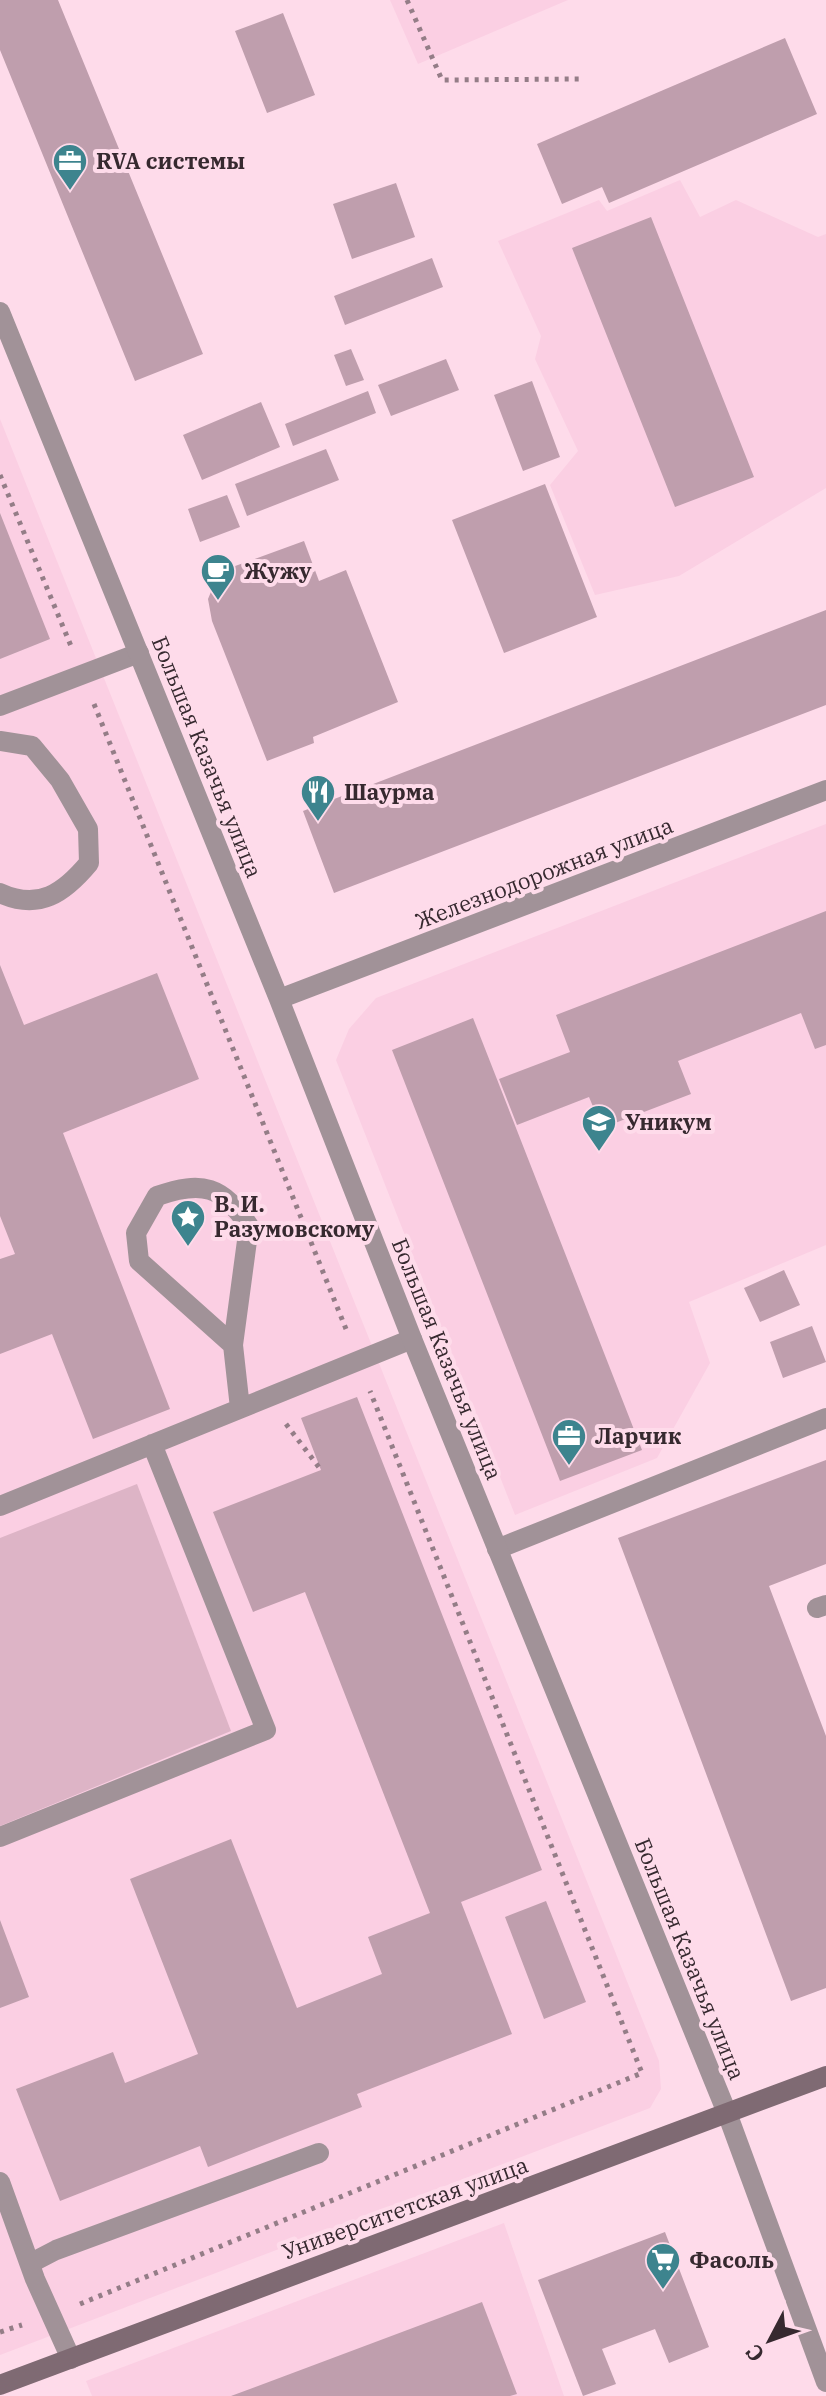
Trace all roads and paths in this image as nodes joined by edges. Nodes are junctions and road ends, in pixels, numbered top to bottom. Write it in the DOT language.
graph roads {
  1 [pos="407,0"];
  2 [pos="582,79"];
  3 [pos="0,312"];
  4 [pos="0,475"];
  5 [pos="139,653"];
  6 [pos="83,676"];
  7 [pos="0,706"];
  8 [pos="0,741"];
  9 [pos="826,790"];
  10 [pos="0,893"];
  11 [pos="279,999"];
  12 [pos="412,1339"];
  13 [pos="233,1345"];
  14 [pos="358,1361"];
  15 [pos="266,1397"];
  16 [pos="240,1408"];
  17 [pos="826,1418"];
  18 [pos="152,1444"];
  19 [pos="321,1470"];
  20 [pos="0,1506"];
  21 [pos="497,1549"];
  22 [pos="0,1837"];
  23 [pos="826,2076"];
  24 [pos="727,2113"];
  25 [pos="319,2153"];
  26 [pos="0,2182"];
  27 [pos="31,2263"];
  28 [pos="51,2314"];
  29 [pos="71,2359"];
  30 [pos="826,2382"];
  31 [pos="0,2385"];
  1 -- 2 [label="path"];
  3 -- 5 [label="street, Большая Казачья улица"];
  4 -- 6 [label="path"];
  5 -- 6 [label="street"];
  5 -- 11 [label="street, Большая Казачья улица"];
  6 -- 7 [label="street"];
  6 -- 14 [label="path"];
  8 -- 10 [label="street"];
  9 -- 11 [label="street, Железнодорожная улица"];
  11 -- 12 [label="street, Большая Казачья улица"];
  12 -- 14 [label="street"];
  12 -- 21 [label="street, Большая Казачья улица"];
  13 -- 13 [label="street"];
  13 -- 16 [label="street"];
  14 -- 15 [label="street"];
  14 -- 28 [label="path"];
  15 -- 16 [label="street"];
  15 -- 19 [label="path"];
  16 -- 18 [label="street"];
  17 -- 21 [label="street"];
  18 -- 20 [label="street"];
  18 -- 22 [label="street"];
  21 -- 24 [label="street, Большая Казачья улица"];
  23 -- 24 [label="main road, Университетская улица"];
  24 -- 29 [label="main road, Университетская улица"];
  24 -- 30 [label="street, Большая Казачья улица"];
  25 -- 27 [label="street"];
  26 -- 27 [label="street"];
  27 -- 28 [label="street"];
  28 -- 29 [label="street"];
  29 -- 31 [label="main road, Университетская улица"];
}
